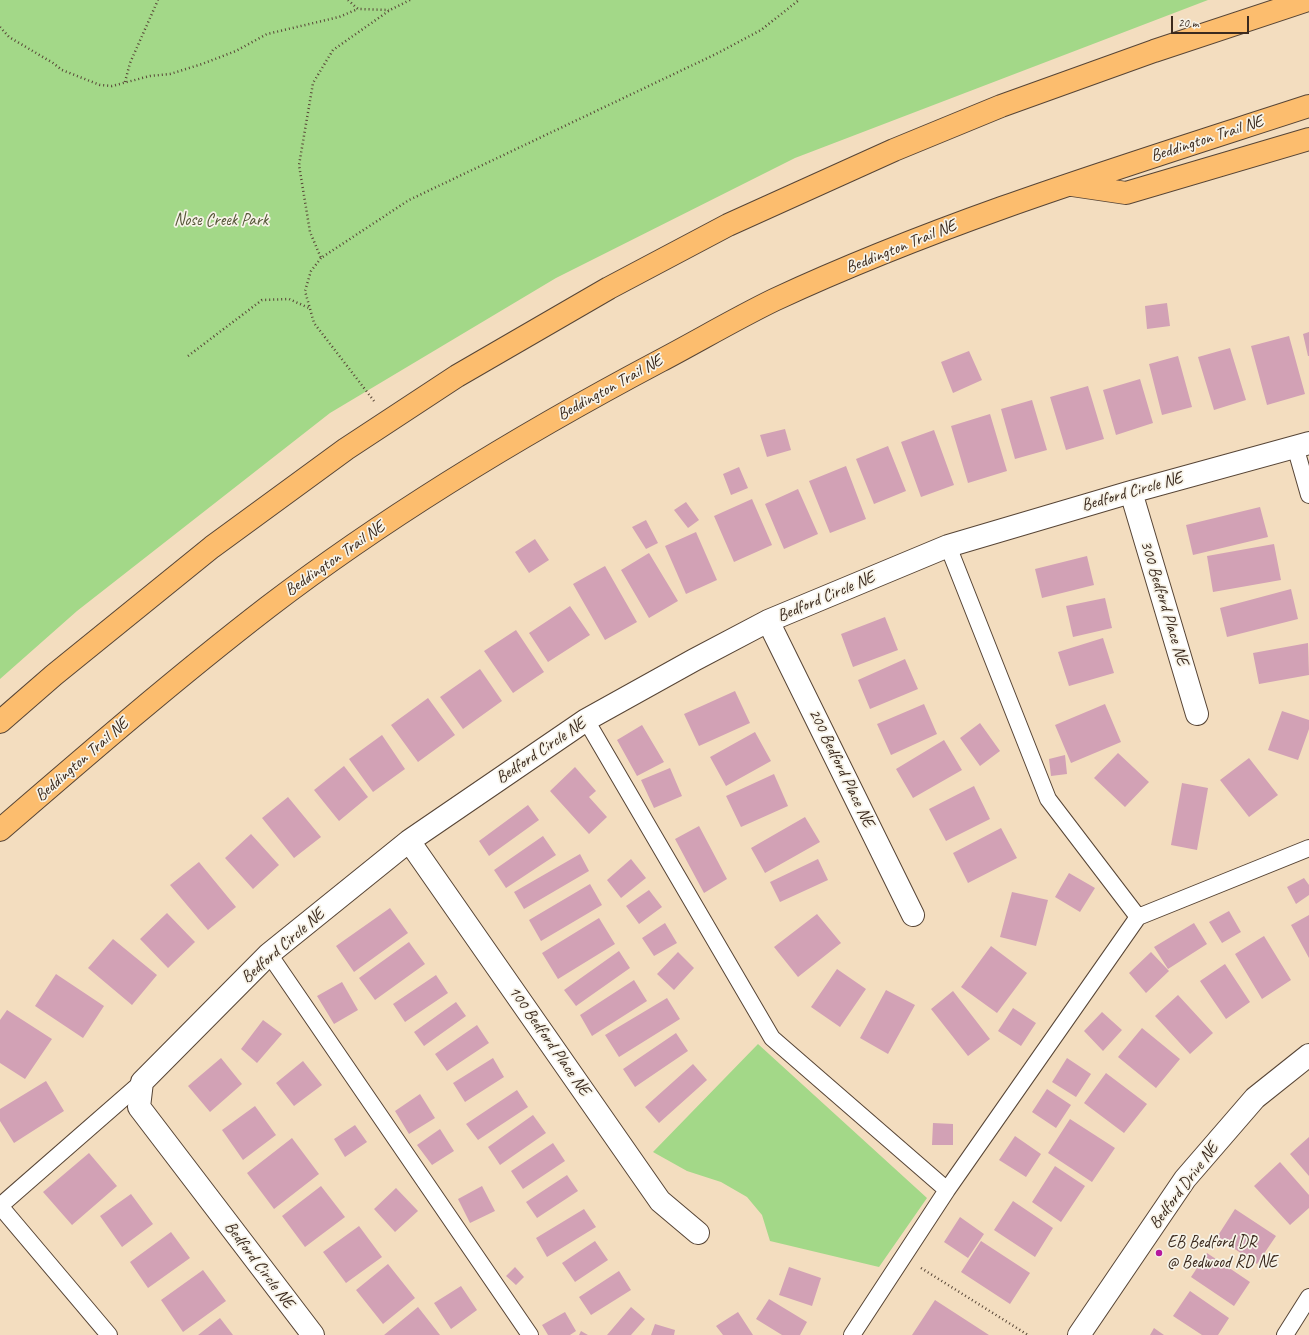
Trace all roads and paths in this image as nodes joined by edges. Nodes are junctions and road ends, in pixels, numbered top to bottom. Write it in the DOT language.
graph roads {
  1 [pos="158,0"];
  2 [pos="348,0"];
  3 [pos="410,0"];
  4 [pos="799,0"];
  5 [pos="1308,0"];
  6 [pos="358,9"];
  7 [pos="390,10"];
  8 [pos="0,27"];
  9 [pos="125,82"];
  10 [pos="1309,106"];
  11 [pos="1309,139"];
  12 [pos="1066,184"];
  13 [pos="321,258"];
  14 [pos="310,308"];
  15 [pos="188,356"];
  16 [pos="389,421"];
  17 [pos="1302,445"];
  18 [pos="1130,492"];
  19 [pos="1309,495"];
  20 [pos="948,546"];
  21 [pos="768,621"];
  22 [pos="1197,714"];
  23 [pos="586,720"];
  24 [pos="0,722"];
  25 [pos="0,830"];
  26 [pos="409,841"];
  27 [pos="1309,848"];
  28 [pos="913,915"];
  29 [pos="1138,917"];
  30 [pos="270,954"];
  31 [pos="1309,1055"];
  32 [pos="142,1082"];
  33 [pos="947,1190"];
  34 [pos="0,1206"];
  35 [pos="698,1233"];
  36 [pos="904,1257"];
  37 [pos="1309,1297"];
  38 [pos="109,1335"];
  39 [pos="313,1335"];
  40 [pos="530,1335"];
  41 [pos="852,1335"];
  42 [pos="1028,1335"];
  43 [pos="1080,1335"];
  44 [pos="1285,1335"];
  1 -- 9 [label="path"];
  2 -- 6 [label="path"];
  3 -- 7 [label="path"];
  4 -- 13 [label="path"];
  5 -- 16 [label="main road"];
  6 -- 7 [label="path"];
  6 -- 9 [label="path"];
  7 -- 13 [label="path"];
  8 -- 9 [label="path"];
  10 -- 12 [label="main road, Beddington Trail NE"];
  11 -- 12 [label="main road"];
  12 -- 25 [label="main road, Beddington Trail NE"];
  13 -- 14 [label="path"];
  14 -- 15 [label="path"];
  14 -- 16 [label="path"];
  16 -- 24 [label="main road"];
  17 -- 18 [label="street, Bedford Circle NE"];
  17 -- 19 [label="lane"];
  18 -- 20 [label="street, Bedford Circle NE"];
  18 -- 22 [label="street, 300 Bedford Place NE"];
  20 -- 21 [label="street, Bedford Circle NE"];
  20 -- 29 [label="lane"];
  21 -- 23 [label="street, Bedford Circle NE"];
  21 -- 28 [label="street, 200 Bedford Place NE"];
  23 -- 26 [label="street, Bedford Circle NE"];
  23 -- 33 [label="lane"];
  26 -- 30 [label="street, Bedford Circle NE"];
  26 -- 35 [label="street, 100 Bedford Place NE"];
  27 -- 29 [label="lane"];
  29 -- 33 [label="lane"];
  30 -- 32 [label="street, Bedford Circle NE"];
  30 -- 40 [label="lane"];
  31 -- 43 [label="street, Bedford Drive NE"];
  32 -- 34 [label="lane"];
  32 -- 39 [label="street, Bedford Circle NE"];
  33 -- 36 [label="lane"];
  34 -- 38 [label="lane"];
  36 -- 41 [label="lane"];
  36 -- 42 [label="path"];
  37 -- 44 [label="lane"];
}
